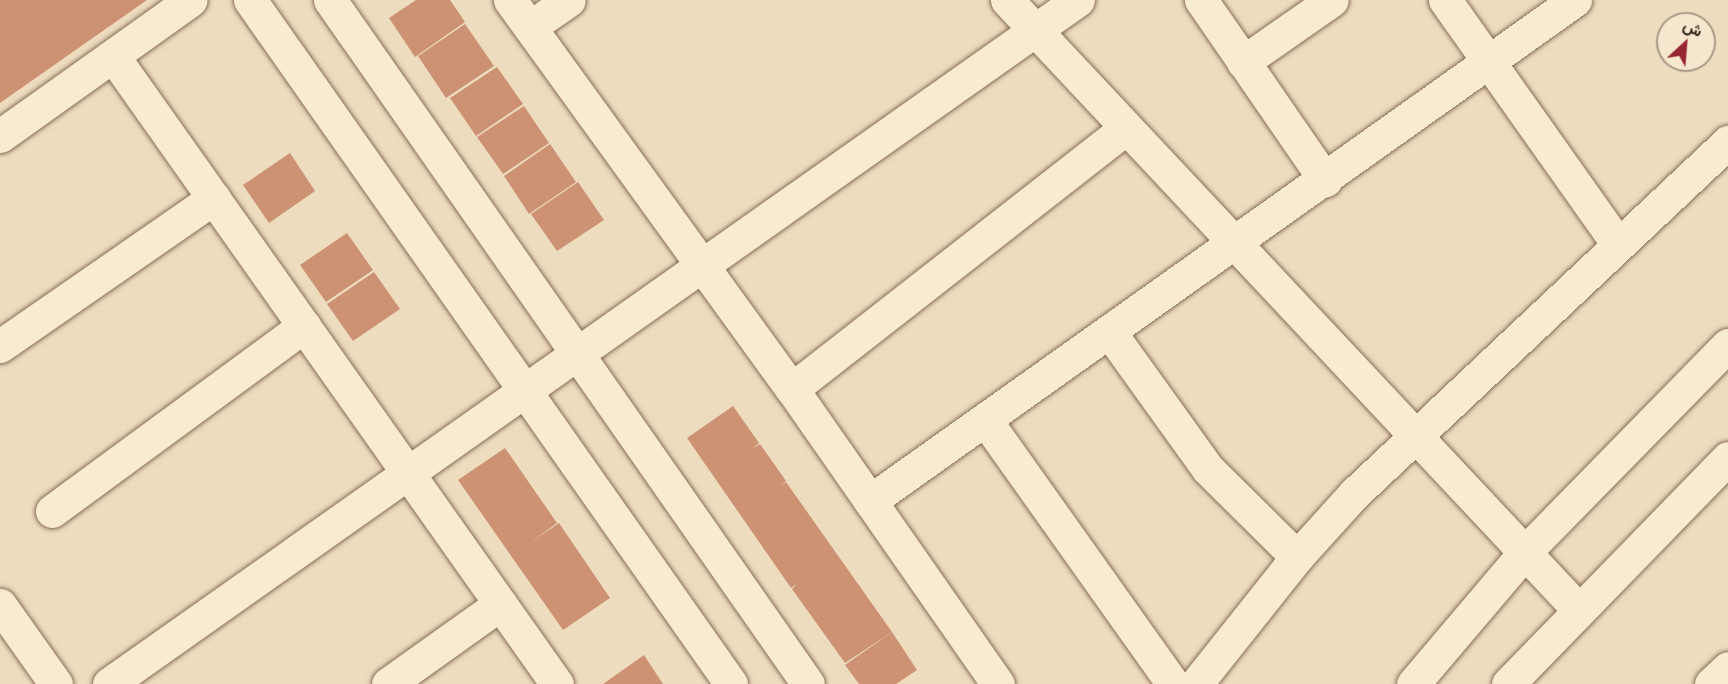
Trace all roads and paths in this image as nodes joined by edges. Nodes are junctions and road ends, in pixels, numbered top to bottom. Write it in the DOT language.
graph roads {
  1 [pos="191,0"];
  2 [pos="250,0"];
  3 [pos="330,0"];
  4 [pos="510,0"];
  5 [pos="569,0"];
  6 [pos="1006,0"];
  7 [pos="1078,0"];
  8 [pos="1201,0"];
  9 [pos="1332,0"];
  10 [pos="1445,0"];
  11 [pos="1575,0"];
  12 [pos="530,27"];
  13 [pos="1035,30"];
  14 [pos="113,56"];
  15 [pos="1243,62"];
  16 [pos="1490,64"];
  17 [pos="1126,128"];
  18 [pos="0,136"];
  19 [pos="1728,142"];
  20 [pos="1325,180"];
  21 [pos="214,198"];
  22 [pos="1234,244"];
  23 [pos="1618,244"];
  24 [pos="702,266"];
  25 [pos="304,326"];
  26 [pos="1111,334"];
  27 [pos="1728,345"];
  28 [pos="0,346"];
  29 [pos="579,351"];
  30 [pos="525,388"];
  31 [pos="792,388"];
  32 [pos="986,421"];
  33 [pos="1416,437"];
  34 [pos="1728,458"];
  35 [pos="407,472"];
  36 [pos="870,501"];
  37 [pos="52,511"];
  38 [pos="1524,553"];
  39 [pos="1297,556"];
  40 [pos="500,604"];
  41 [pos="0,605"];
  42 [pos="1576,608"];
  43 [pos="1728,668"];
  44 [pos="56,684"];
  45 [pos="109,684"];
  46 [pos="388,684"];
  47 [pos="557,684"];
  48 [pos="731,684"];
  49 [pos="808,684"];
  50 [pos="998,684"];
  51 [pos="1173,684"];
  52 [pos="1196,684"];
  53 [pos="1413,684"];
  54 [pos="1508,684"];
  55 [pos="1711,684"];
  1 -- 14 [label="street"];
  2 -- 30 [label="street"];
  3 -- 29 [label="street"];
  4 -- 12 [label="street"];
  5 -- 12 [label="street"];
  6 -- 13 [label="street"];
  7 -- 13 [label="street"];
  8 -- 15 [label="street"];
  9 -- 15 [label="street"];
  10 -- 16 [label="street"];
  11 -- 16 [label="street"];
  12 -- 24 [label="street"];
  13 -- 17 [label="street"];
  13 -- 24 [label="street"];
  14 -- 18 [label="street"];
  14 -- 21 [label="street"];
  15 -- 20 [label="street"];
  16 -- 20 [label="street"];
  16 -- 23 [label="street"];
  17 -- 22 [label="street"];
  17 -- 31 [label="street"];
  19 -- 23 [label="street"];
  20 -- 22 [label="street"];
  21 -- 25 [label="street"];
  21 -- 28 [label="street"];
  22 -- 26 [label="street"];
  22 -- 33 [label="street"];
  23 -- 33 [label="street"];
  24 -- 29 [label="street"];
  24 -- 31 [label="street"];
  25 -- 35 [label="street"];
  25 -- 37 [label="street"];
  26 -- 32 [label="street"];
  26 -- 39 [label="street"];
  27 -- 38 [label="street"];
  29 -- 30 [label="street"];
  29 -- 49 [label="street"];
  30 -- 35 [label="street"];
  30 -- 48 [label="street"];
  31 -- 36 [label="street"];
  32 -- 36 [label="street"];
  32 -- 51 [label="street"];
  33 -- 38 [label="street"];
  33 -- 39 [label="street"];
  34 -- 42 [label="street"];
  35 -- 40 [label="street"];
  35 -- 45 [label="street"];
  36 -- 50 [label="street"];
  38 -- 42 [label="street"];
  38 -- 53 [label="street"];
  39 -- 52 [label="street"];
  40 -- 46 [label="street"];
  40 -- 47 [label="street"];
  41 -- 44 [label="street"];
  42 -- 54 [label="street"];
  43 -- 55 [label="street"];
}
